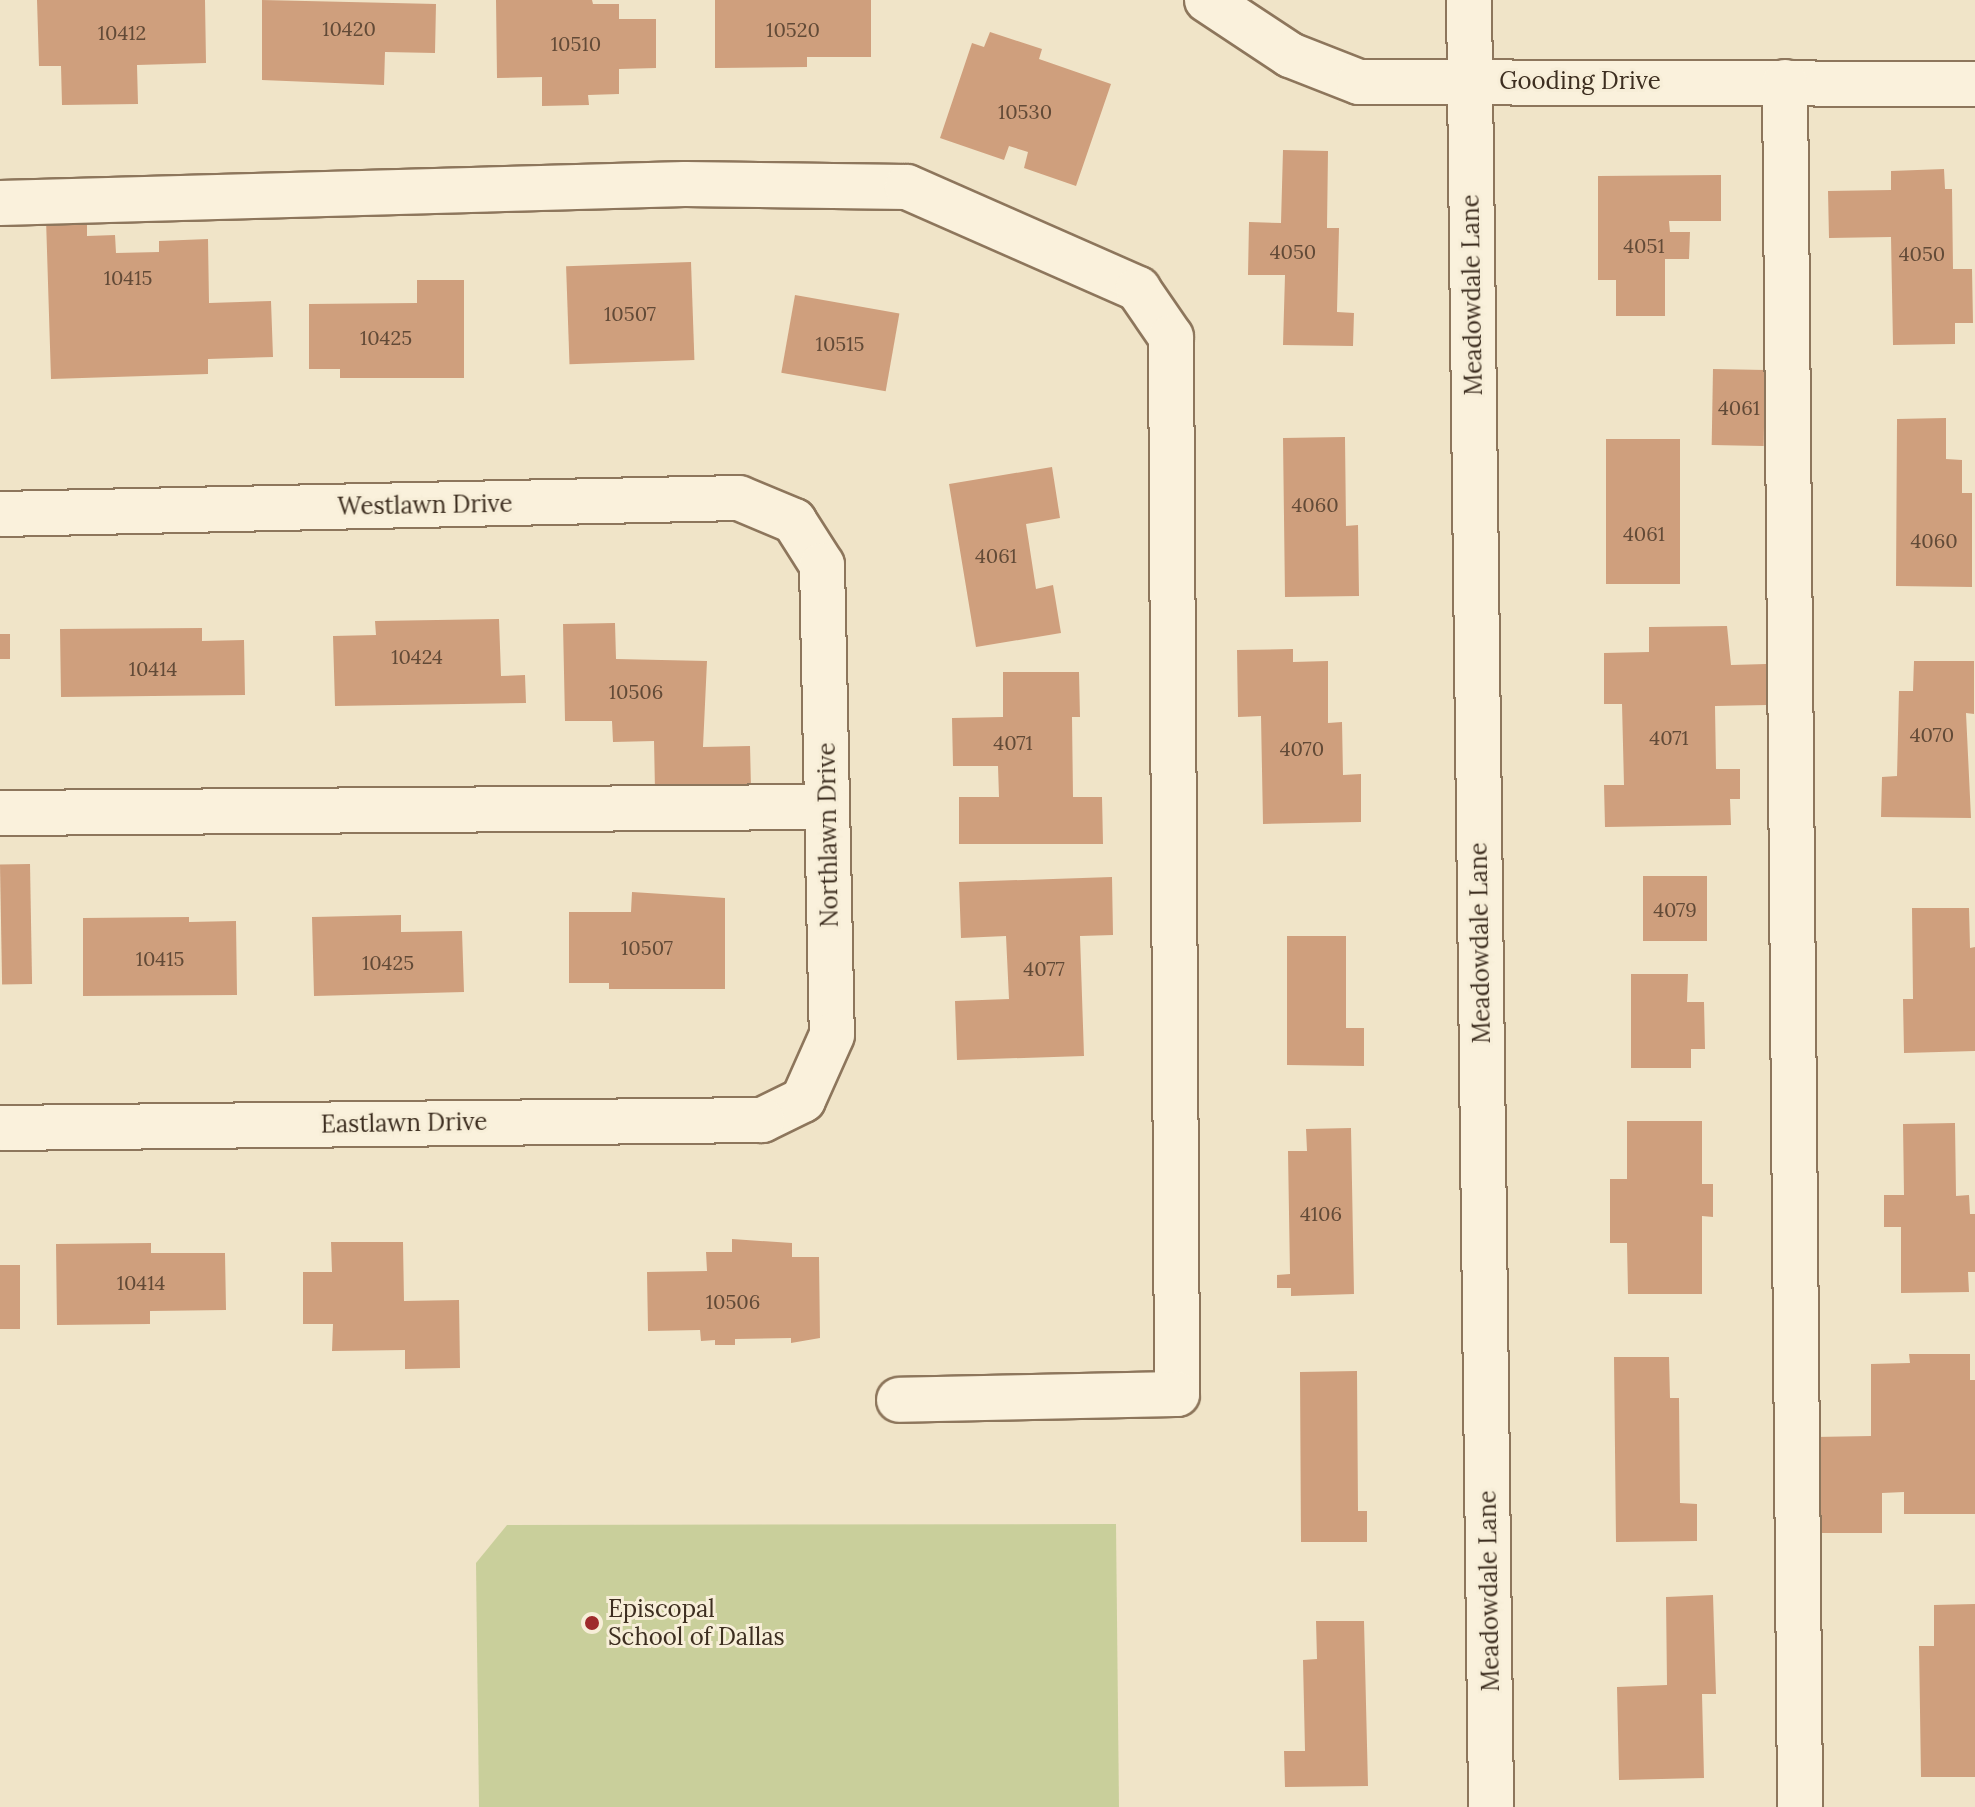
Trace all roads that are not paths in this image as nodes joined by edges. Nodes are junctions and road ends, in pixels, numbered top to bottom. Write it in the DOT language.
graph roads {
  1 [pos="1207,0"];
  2 [pos="1469,0"];
  3 [pos="1469,80"];
  4 [pos="1785,82"];
  5 [pos="1975,84"];
  6 [pos="0,203"];
  7 [pos="0,514"];
  8 [pos="822,565"];
  9 [pos="827,807"];
  10 [pos="0,813"];
  11 [pos="803,1100"];
  12 [pos="0,1128"];
  13 [pos="899,1400"];
  14 [pos="1491,1807"];
  15 [pos="1800,1807"];
  1 -- 3 [label="street, Gooding Drive"];
  2 -- 3 [label="street, Meadowdale Lane"];
  3 -- 4 [label="street, Gooding Drive"];
  3 -- 14 [label="street, Meadowdale Lane"];
  4 -- 5 [label="street, Gooding Drive"];
  4 -- 15 [label="street"];
  6 -- 13 [label="street"];
  7 -- 8 [label="street, Westlawn Drive"];
  8 -- 9 [label="street, Northlawn Drive"];
  9 -- 10 [label="street"];
  9 -- 11 [label="street, Northlawn Drive"];
  11 -- 12 [label="street, Eastlawn Drive"];
}
